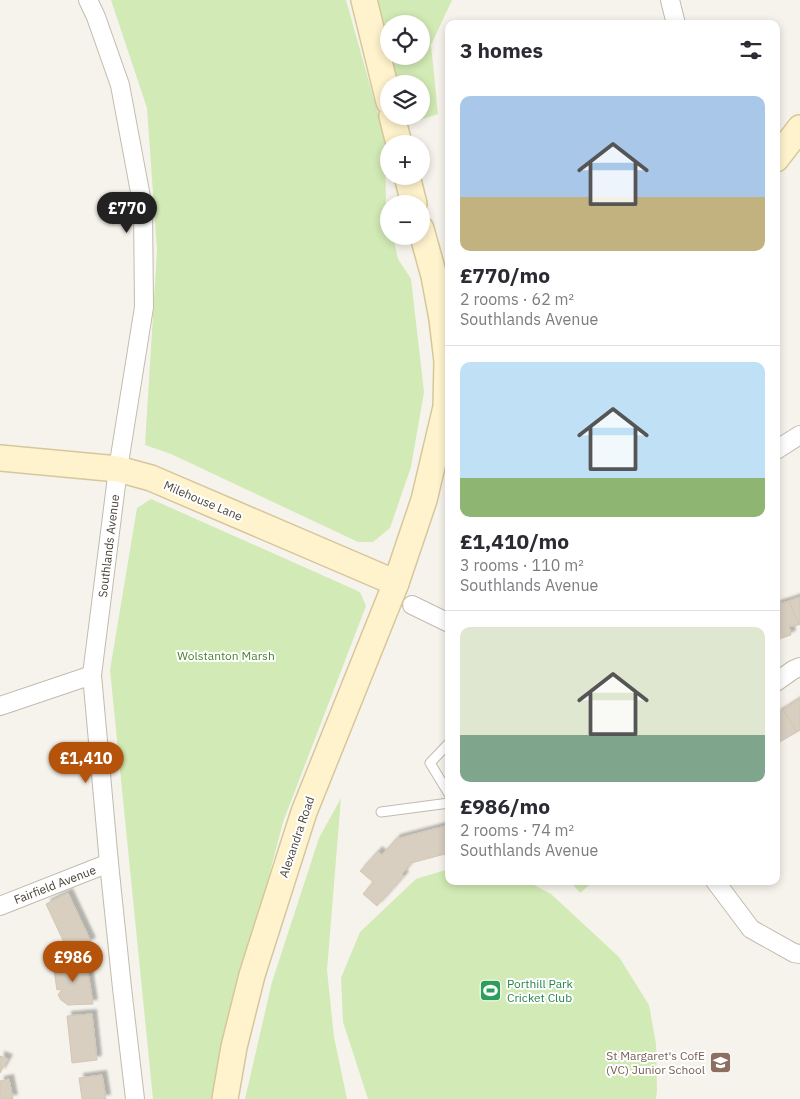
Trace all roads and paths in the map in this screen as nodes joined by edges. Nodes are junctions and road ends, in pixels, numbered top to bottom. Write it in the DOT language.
graph roads {
  1 [pos="88,0"];
  2 [pos="364,0"];
  3 [pos="670,0"];
  4 [pos="675,20"];
  5 [pos="382,75"];
  6 [pos="800,128"];
  7 [pos="780,154"];
  8 [pos="426,245"];
  9 [pos="445,344"];
  10 [pos="445,418"];
  11 [pos="800,435"];
  12 [pos="780,448"];
  13 [pos="0,458"];
  14 [pos="118,469"];
  15 [pos="396,583"];
  16 [pos="412,605"];
  17 [pos="445,620"];
  18 [pos="800,667"];
  19 [pos="92,675"];
  20 [pos="780,679"];
  21 [pos="0,706"];
  22 [pos="445,747"];
  23 [pos="445,787"];
  24 [pos="445,804"];
  25 [pos="381,812"];
  26 [pos="109,863"];
  27 [pos="718,885"];
  28 [pos="0,906"];
  29 [pos="800,954"];
  30 [pos="135,1099"];
  31 [pos="225,1099"];
  1 -- 14 [label="street, Southlands Avenue"];
  2 -- 5 [label="main road"];
  3 -- 4 [label="street"];
  6 -- 7 [label="main road"];
  8 -- 9 [label="main road, Alexandra Road"];
  10 -- 15 [label="main road, Alexandra Road"];
  11 -- 12 [label="street"];
  13 -- 14 [label="main road, Milehouse Lane"];
  14 -- 15 [label="main road, Milehouse Lane"];
  14 -- 19 [label="street, Southlands Avenue"];
  15 -- 31 [label="main road, Alexandra Road"];
  16 -- 17 [label="street"];
  18 -- 20 [label="street"];
  19 -- 21 [label="street"];
  19 -- 26 [label="street, Southlands Avenue"];
  22 -- 23 [label="lane"];
  24 -- 25 [label="lane"];
  26 -- 28 [label="street, Fairfield Avenue"];
  26 -- 30 [label="street, Southlands Avenue"];
  27 -- 29 [label="street"];
}
